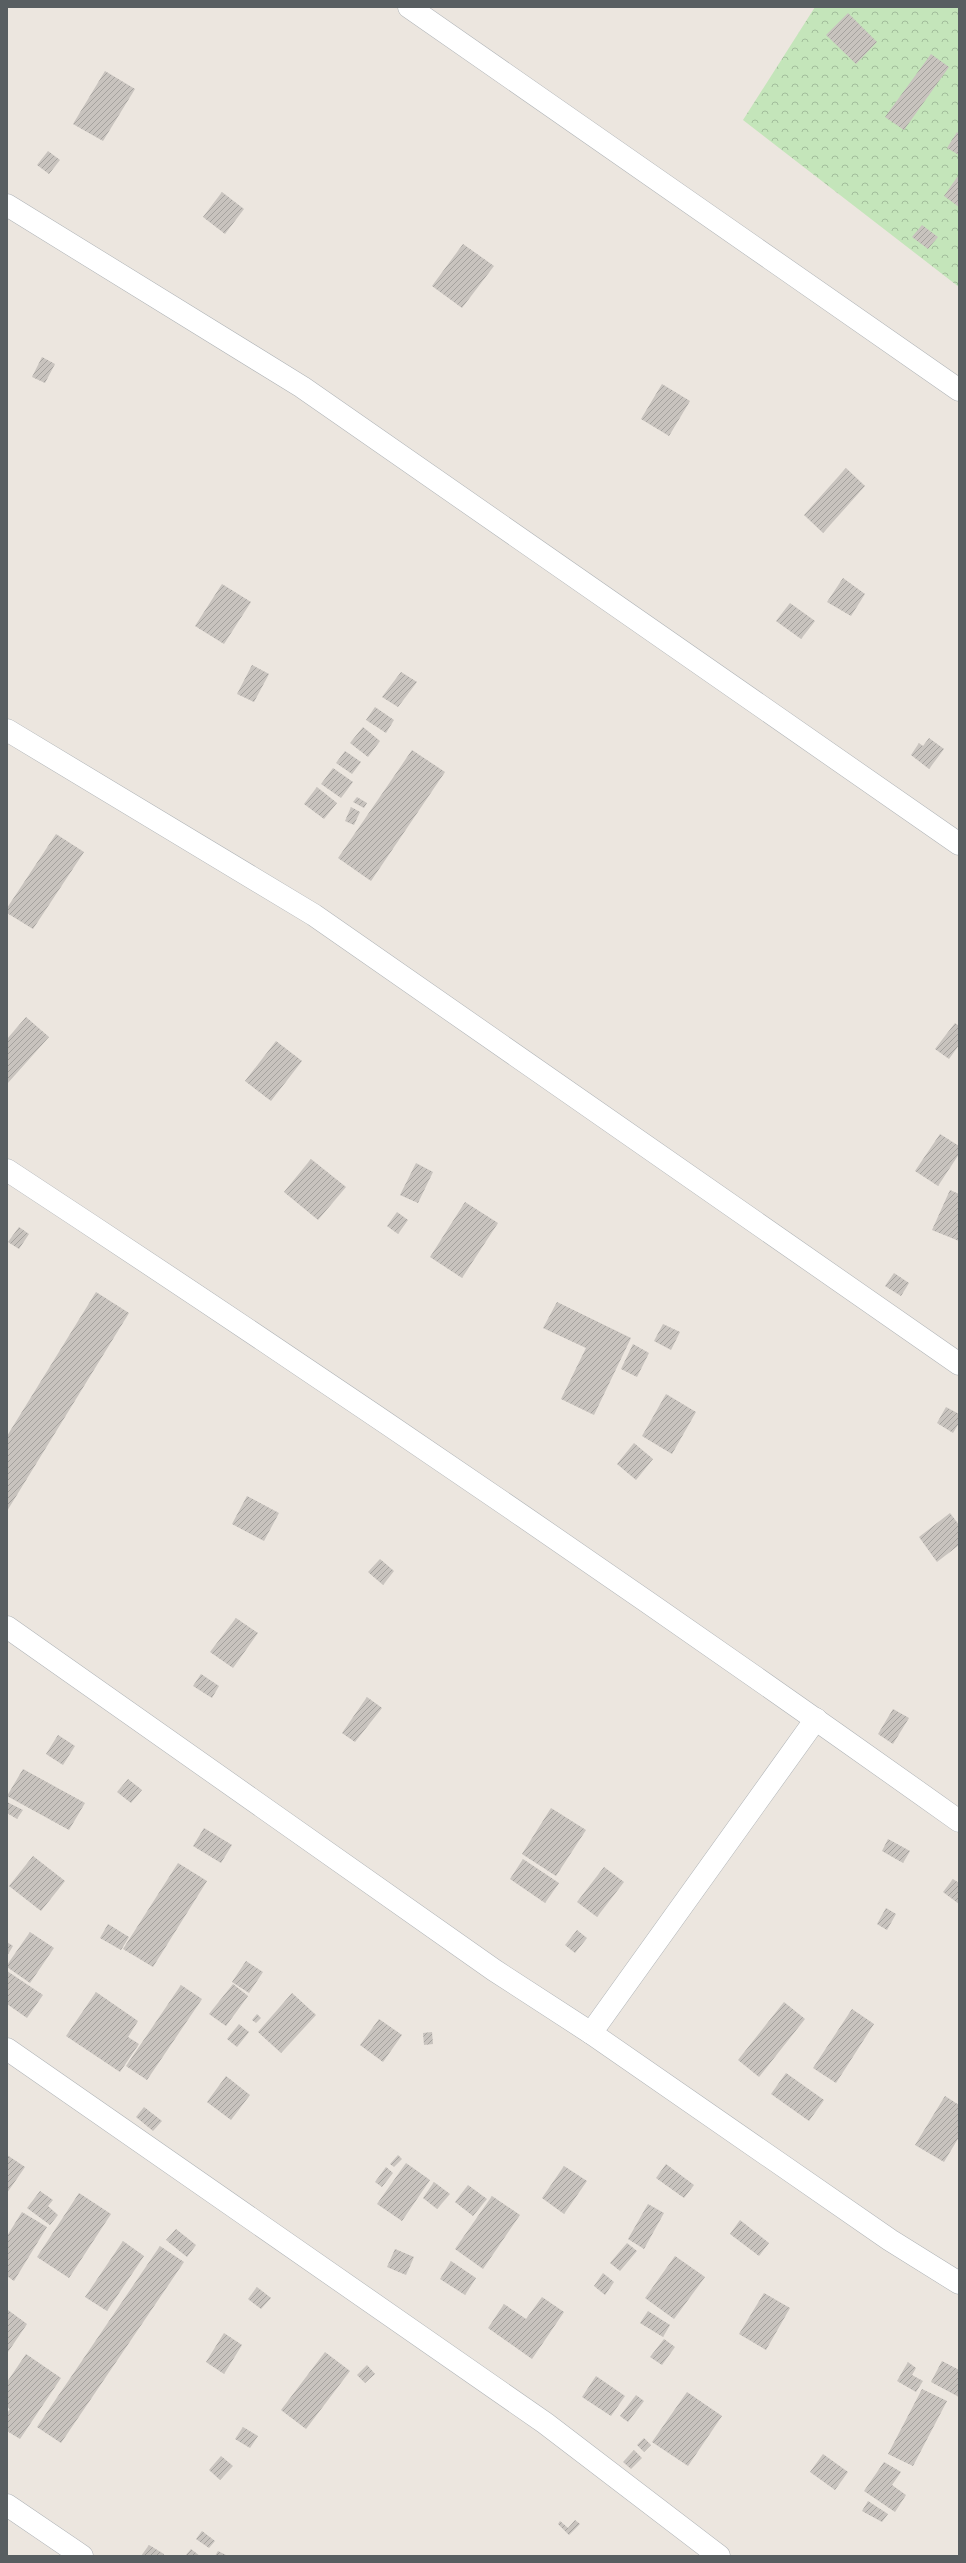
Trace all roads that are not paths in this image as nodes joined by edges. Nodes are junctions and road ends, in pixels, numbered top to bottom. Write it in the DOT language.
graph roads {
  1 [pos="409,7"];
  2 [pos="7,206"];
  3 [pos="959,390"];
  4 [pos="7,730"];
  5 [pos="959,844"];
  6 [pos="7,1170"];
  7 [pos="959,1364"];
  8 [pos="7,1627"];
  9 [pos="816,1719"];
  10 [pos="959,1821"];
  11 [pos="591,2033"];
  12 [pos="7,2049"];
  13 [pos="959,2283"];
  14 [pos="7,2505"];
  15 [pos="82,2556"];
  16 [pos="719,2556"];
  1 -- 3 [label="street"];
  2 -- 5 [label="street"];
  4 -- 7 [label="street"];
  6 -- 9 [label="street"];
  8 -- 11 [label="street"];
  9 -- 10 [label="street"];
  9 -- 11 [label="street"];
  11 -- 13 [label="street"];
  12 -- 16 [label="street"];
  14 -- 15 [label="street"];
}
